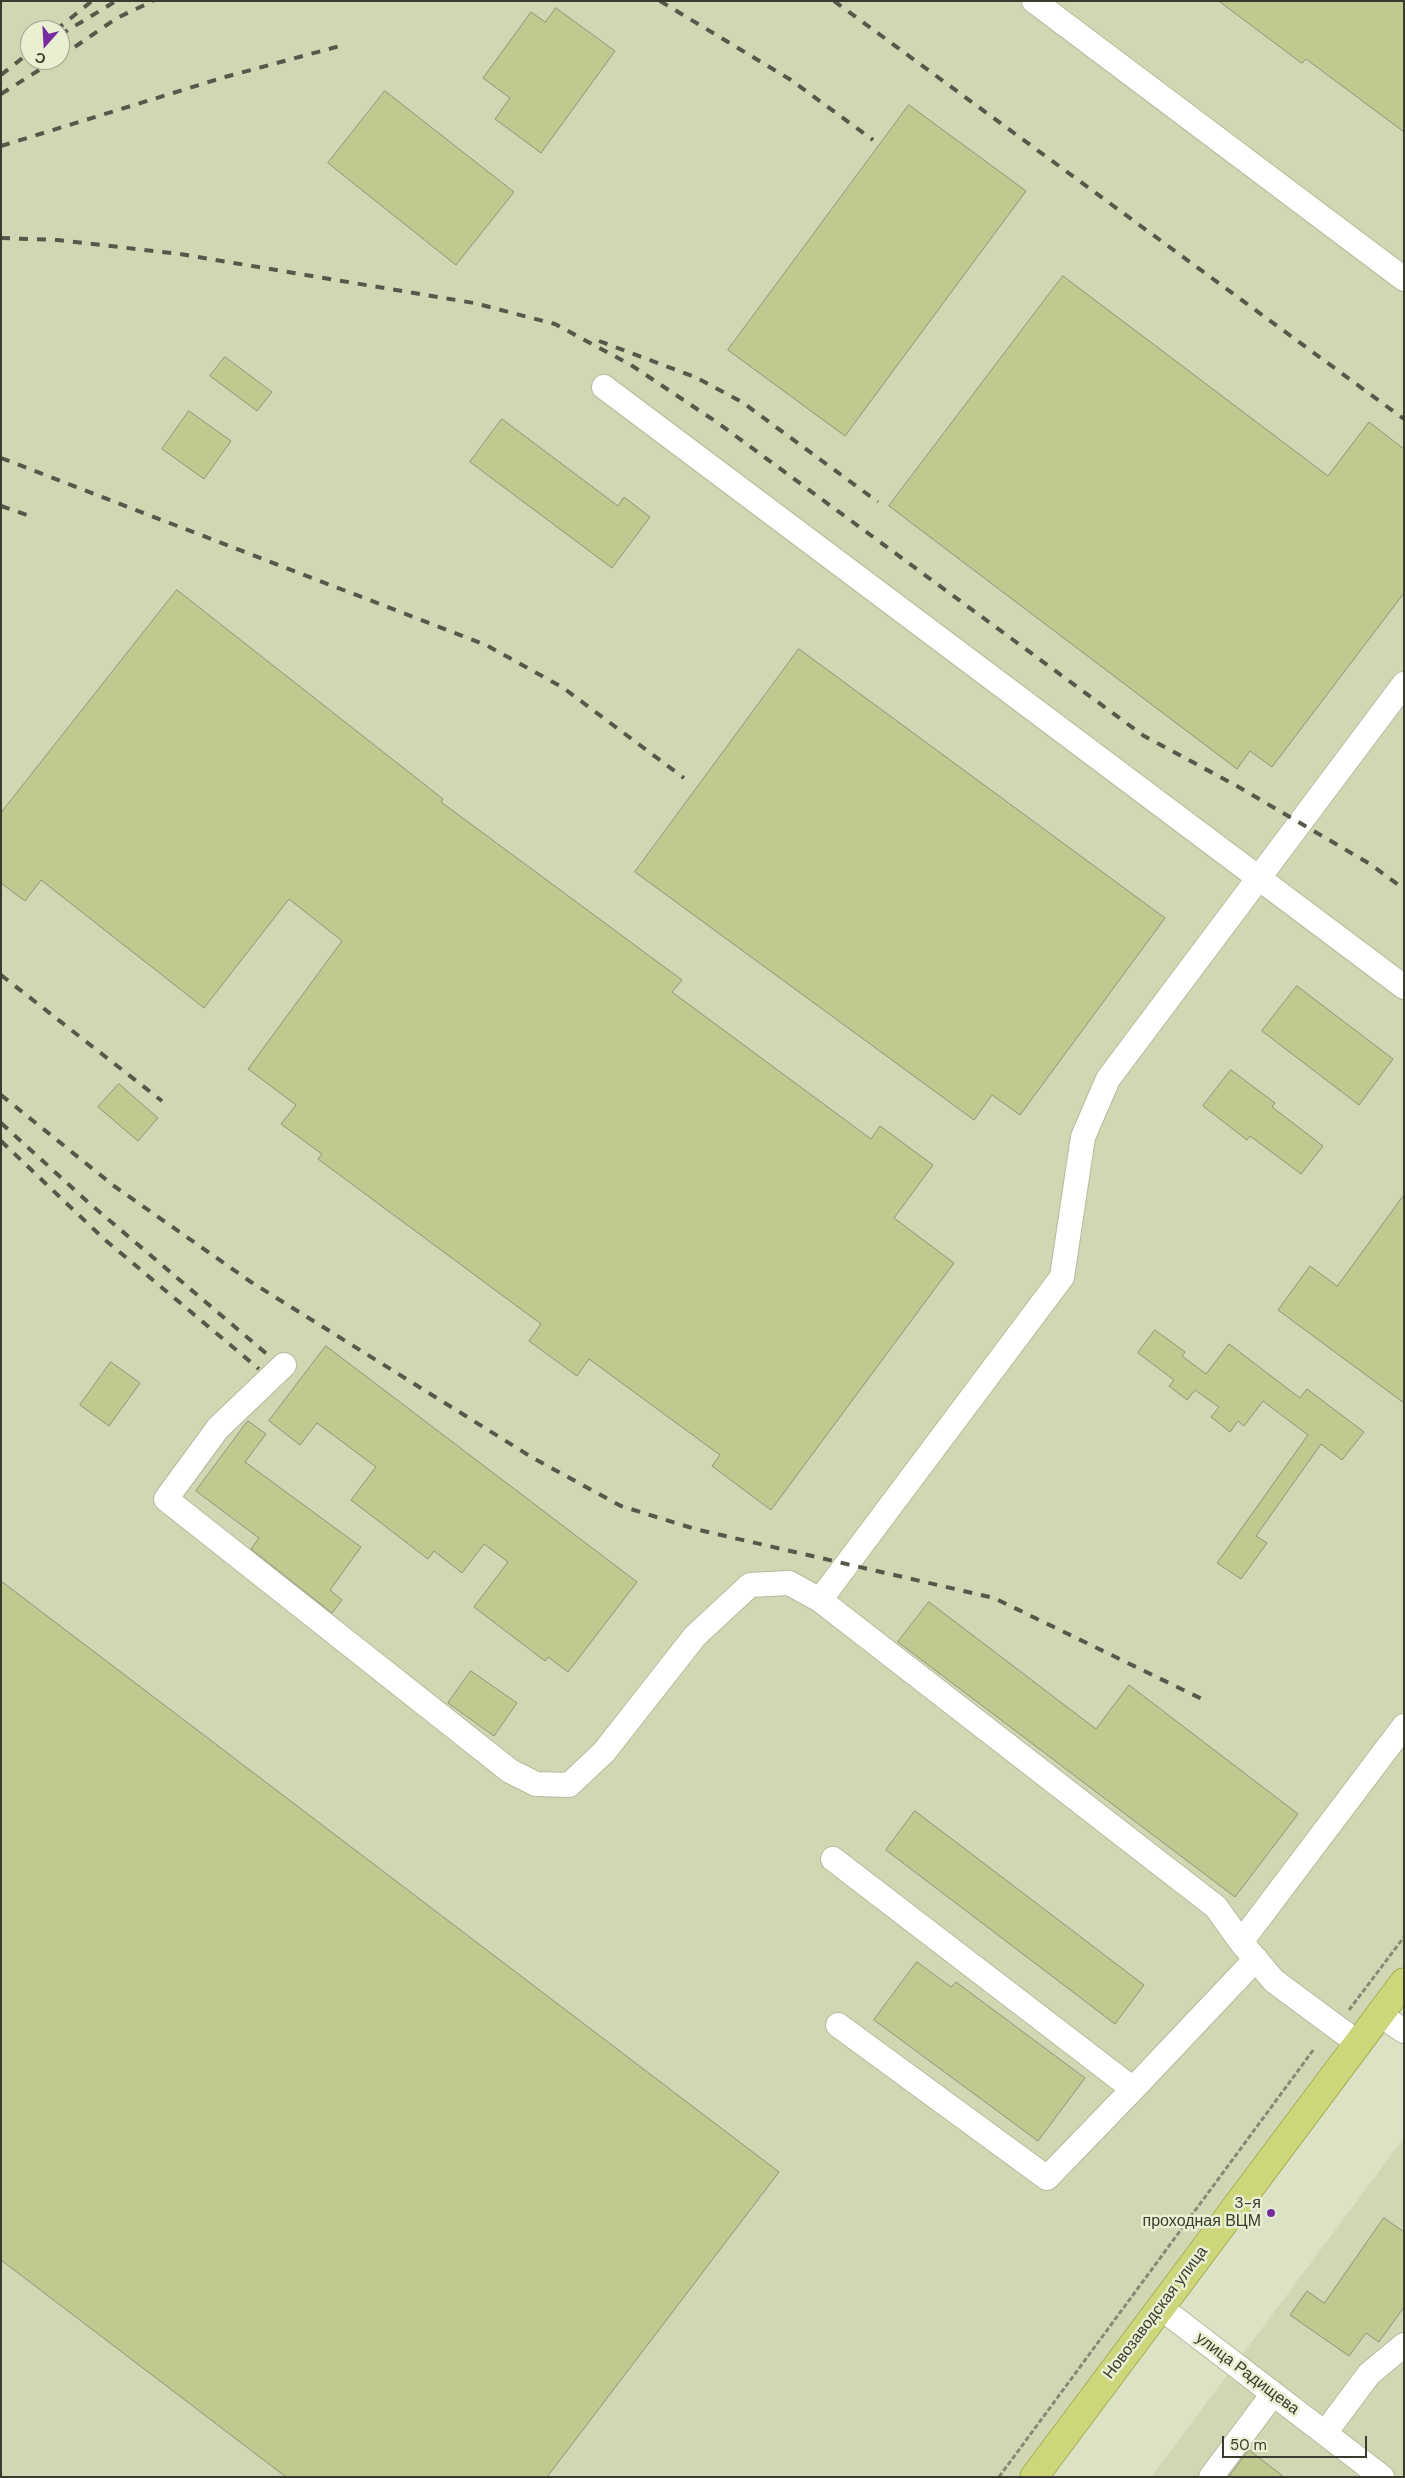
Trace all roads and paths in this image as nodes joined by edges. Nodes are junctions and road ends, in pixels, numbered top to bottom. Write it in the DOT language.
graph roads {
  1 [pos="1034,1"];
  2 [pos="1404,279"];
  3 [pos="604,387"];
  4 [pos="1404,684"];
  5 [pos="1259,878"];
  6 [pos="1404,987"];
  7 [pos="284,1365"];
  8 [pos="820,1600"];
  9 [pos="1404,1726"];
  10 [pos="833,1859"];
  11 [pos="1404,1937"];
  12 [pos="1248,1951"];
  13 [pos="1404,1982"];
  14 [pos="1347,2013"];
  15 [pos="1379,2014"];
  16 [pos="838,2025"];
  17 [pos="1404,2031"];
  18 [pos="1358,2043"];
  19 [pos="1314,2049"];
  20 [pos="1133,2089"];
  21 [pos="1160,2307"];
  22 [pos="1404,2345"];
  23 [pos="1273,2394"];
  24 [pos="1325,2433"];
  25 [pos="998,2477"];
  26 [pos="1034,2477"];
  27 [pos="1211,2477"];
  28 [pos="1382,2477"];
  1 -- 2 [label="street"];
  3 -- 5 [label="street"];
  4 -- 5 [label="street"];
  5 -- 6 [label="street"];
  5 -- 8 [label="street"];
  7 -- 8 [label="street"];
  8 -- 12 [label="street"];
  9 -- 12 [label="street"];
  10 -- 20 [label="street"];
  11 -- 14 [label="path"];
  12 -- 18 [label="street"];
  12 -- 20 [label="street"];
  13 -- 15 [label="main road, Новозаводская улица"];
  15 -- 17 [label="street"];
  15 -- 18 [label="main road, Новозаводская улица"];
  16 -- 20 [label="street"];
  18 -- 21 [label="main road, Новозаводская улица"];
  19 -- 25 [label="path"];
  21 -- 23 [label="street, улица Радищева"];
  21 -- 26 [label="main road, Новозаводская улица"];
  22 -- 24 [label="street"];
  23 -- 24 [label="street, улица Радищева"];
  23 -- 27 [label="street"];
  24 -- 28 [label="street, улица Радищева"];
}
